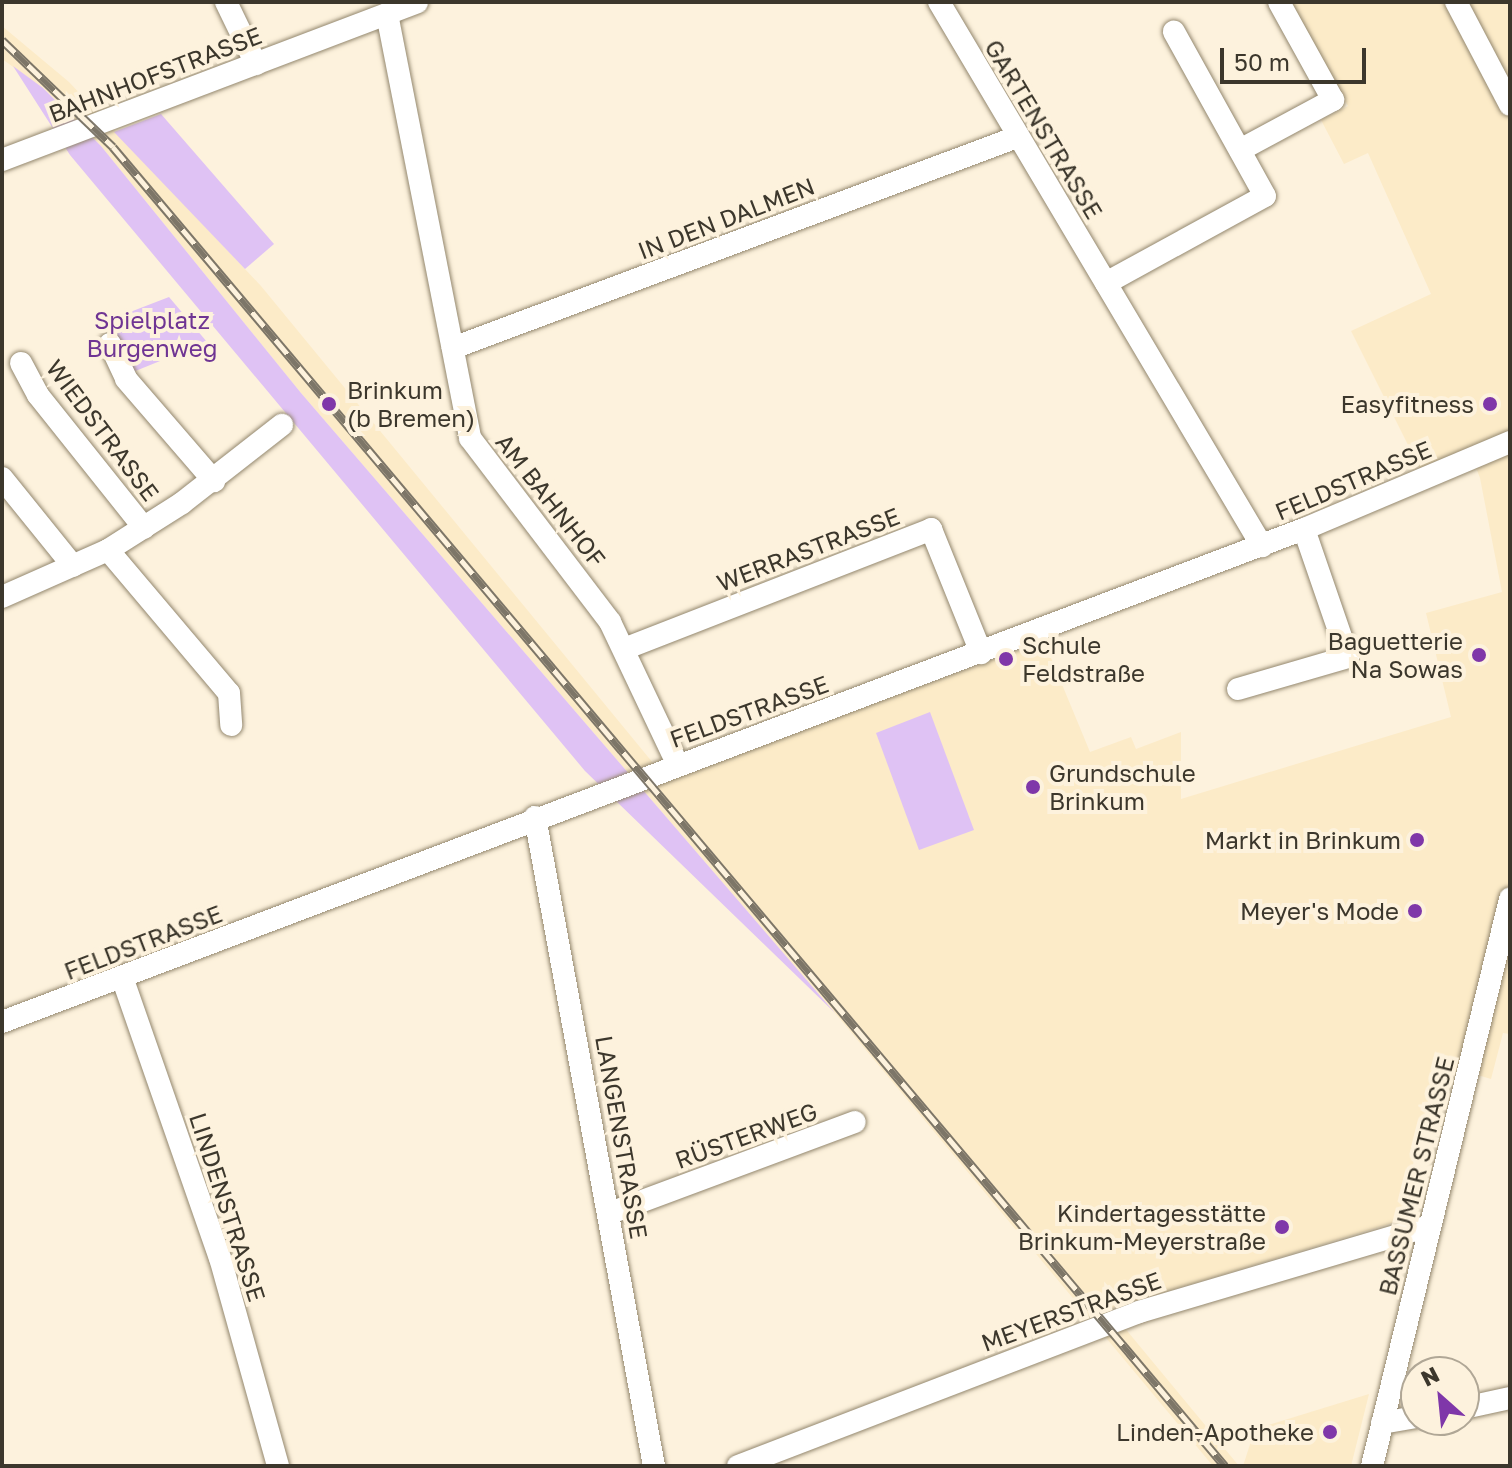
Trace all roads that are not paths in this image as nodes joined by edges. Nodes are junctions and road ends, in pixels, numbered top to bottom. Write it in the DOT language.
graph roads {
  1 [pos="226,2"];
  2 [pos="417,2"];
  3 [pos="939,2"];
  4 [pos="1279,2"];
  5 [pos="1456,2"];
  6 [pos="387,14"];
  7 [pos="1174,32"];
  8 [pos="256,64"];
  9 [pos="1510,105"];
  10 [pos="1017,137"];
  11 [pos="1240,150"];
  12 [pos="2,160"];
  13 [pos="1106,283"];
  14 [pos="110,344"];
  15 [pos="453,348"];
  16 [pos="21,363"];
  17 [pos="282,425"];
  18 [pos="1510,442"];
  19 [pos="2,478"];
  20 [pos="214,481"];
  21 [pos="144,528"];
  22 [pos="1304,529"];
  23 [pos="1262,546"];
  24 [pos="108,550"];
  25 [pos="73,566"];
  26 [pos="2,597"];
  27 [pos="624,649"];
  28 [pos="981,653"];
  29 [pos="1238,689"];
  30 [pos="231,725"];
  31 [pos="678,765"];
  32 [pos="535,817"];
  33 [pos="1509,910"];
  34 [pos="122,977"];
  35 [pos="2,1022"];
  36 [pos="855,1122"];
  37 [pos="610,1213"];
  38 [pos="1430,1226"];
  39 [pos="1510,1398"];
  40 [pos="1480,1405"];
  41 [pos="1400,1420"];
  42 [pos="1382,1423"];
  43 [pos="275,1463"];
  44 [pos="654,1466"];
  45 [pos="738,1466"];
  46 [pos="1372,1466"];
  1 -- 8 [label="street"];
  2 -- 6 [label="street, BAHNHOFSTRASSE"];
  3 -- 10 [label="street, GARTENSTRASSE"];
  4 -- 11 [label="street"];
  5 -- 9 [label="street"];
  6 -- 8 [label="street, BAHNHOFSTRASSE"];
  6 -- 15 [label="street, AM BAHNHOF"];
  7 -- 11 [label="street"];
  8 -- 12 [label="street, BAHNHOFSTRASSE"];
  10 -- 13 [label="street, GARTENSTRASSE"];
  10 -- 15 [label="street, IN DEN DALMEN"];
  11 -- 13 [label="street"];
  13 -- 23 [label="street, GARTENSTRASSE"];
  14 -- 20 [label="street"];
  15 -- 27 [label="street, AM BAHNHOF"];
  16 -- 21 [label="street, WIEDSTRASSE"];
  17 -- 20 [label="street"];
  18 -- 22 [label="street, FELDSTRASSE"];
  19 -- 25 [label="street"];
  20 -- 21 [label="street"];
  21 -- 24 [label="street"];
  22 -- 23 [label="street, FELDSTRASSE"];
  22 -- 29 [label="street"];
  23 -- 28 [label="street, FELDSTRASSE"];
  24 -- 25 [label="street"];
  24 -- 30 [label="street"];
  25 -- 26 [label="street"];
  27 -- 28 [label="street, WERRASTRASSE"];
  27 -- 31 [label="street, AM BAHNHOF"];
  28 -- 31 [label="street, FELDSTRASSE"];
  31 -- 32 [label="street, FELDSTRASSE"];
  32 -- 34 [label="street, FELDSTRASSE"];
  32 -- 37 [label="street, LANGENSTRASSE"];
  33 -- 38 [label="street, BASSUMER STRASSE"];
  34 -- 35 [label="street, FELDSTRASSE"];
  34 -- 43 [label="street, LINDENSTRASSE"];
  36 -- 37 [label="street, RÜSTERWEG"];
  37 -- 44 [label="street, LANGENSTRASSE"];
  38 -- 42 [label="street, BASSUMER STRASSE"];
  38 -- 45 [label="street, MEYERSTRASSE"];
  39 -- 40 [label="street"];
  41 -- 42 [label="street"];
  42 -- 46 [label="street, BASSUMER STRASSE"];
}
